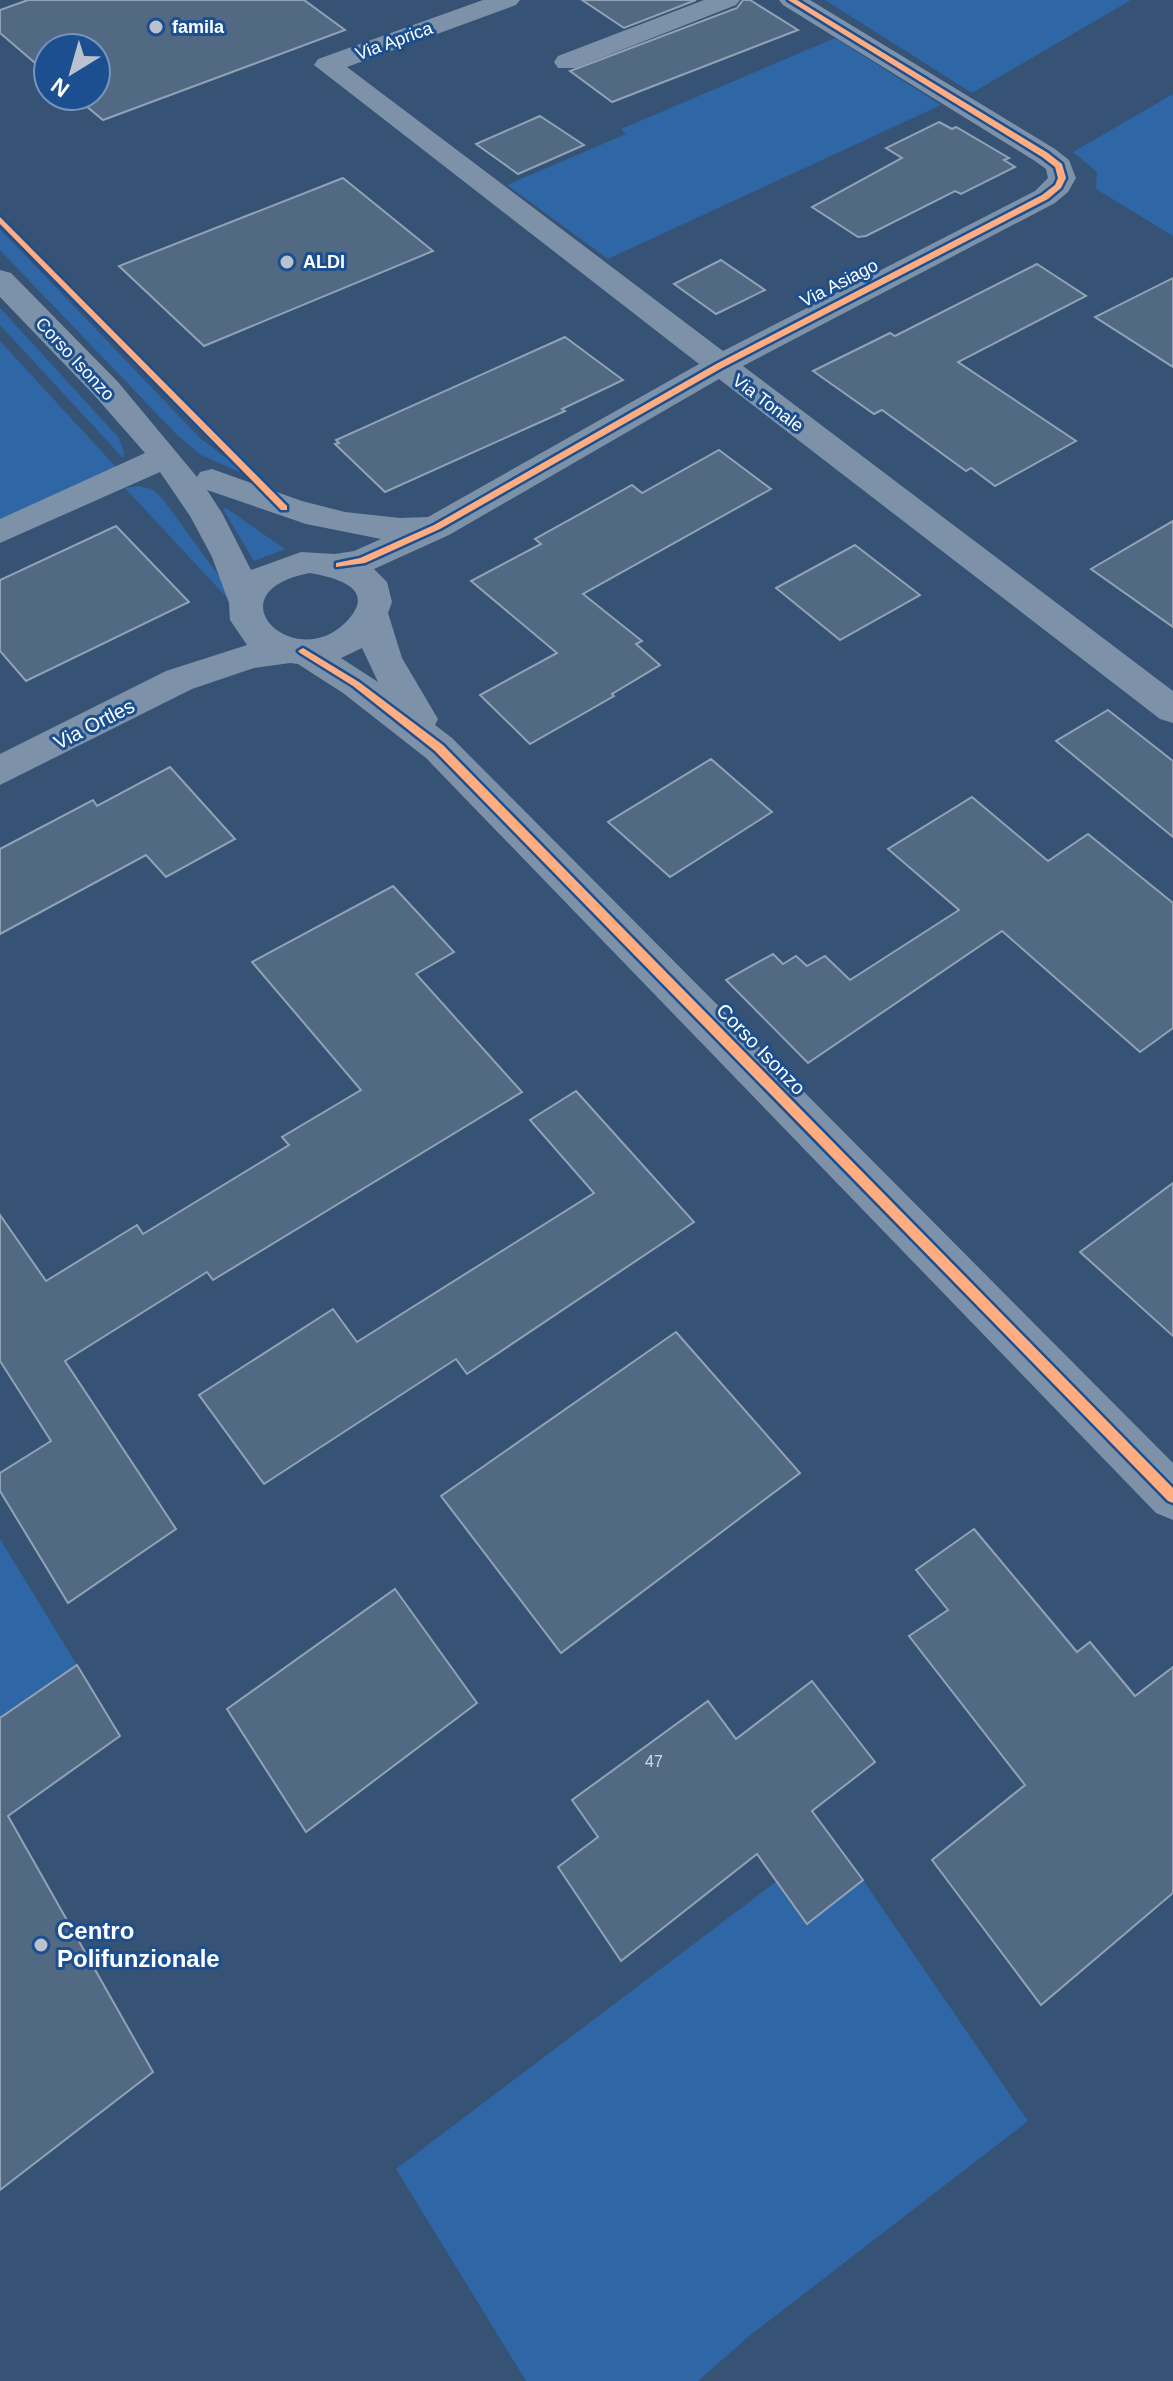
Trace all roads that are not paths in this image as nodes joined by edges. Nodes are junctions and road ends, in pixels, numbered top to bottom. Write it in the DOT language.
graph roads {
  1 [pos="507,0"];
  2 [pos="727,0"];
  3 [pos="792,0"];
  4 [pos="567,62"];
  5 [pos="327,65"];
  6 [pos="0,279"];
  7 [pos="719,366"];
  8 [pos="157,448"];
  9 [pos="212,480"];
  10 [pos="437,527"];
  11 [pos="0,532"];
  12 [pos="332,564"];
  13 [pos="374,605"];
  14 [pos="246,609"];
  15 [pos="297,651"];
  16 [pos="188,676"];
  17 [pos="1173,710"];
  18 [pos="439,748"];
  19 [pos="0,771"];
  20 [pos="1173,1497"];
  1 -- 5 [label="street, Via Aprica"];
  2 -- 4 [label="street"];
  3 -- 7 [label="street, Via Asiago"];
  5 -- 7 [label="street, Via Tonale"];
  6 -- 8 [label="street, Corso Isonzo"];
  7 -- 10 [label="street, Via Asiago"];
  7 -- 17 [label="street, Via Tonale"];
  8 -- 9 [label="street, Corso Isonzo"];
  8 -- 11 [label="street"];
  8 -- 14 [label="street, Corso Isonzo"];
  9 -- 10 [label="street, Via Asiago"];
  9 -- 12 [label="street, Corso Isonzo"];
  10 -- 12 [label="street, Via Asiago"];
  10 -- 13 [label="street, Via Asiago"];
  12 -- 13 [label="street"];
  12 -- 14 [label="street"];
  13 -- 15 [label="street"];
  13 -- 18 [label="street, Corso Isonzo"];
  14 -- 15 [label="street"];
  14 -- 16 [label="street, Via Ortles"];
  15 -- 16 [label="street, Via Ortles"];
  15 -- 18 [label="street, Corso Isonzo"];
  16 -- 19 [label="street, Via Ortles"];
  18 -- 20 [label="street, Corso Isonzo"];
}
